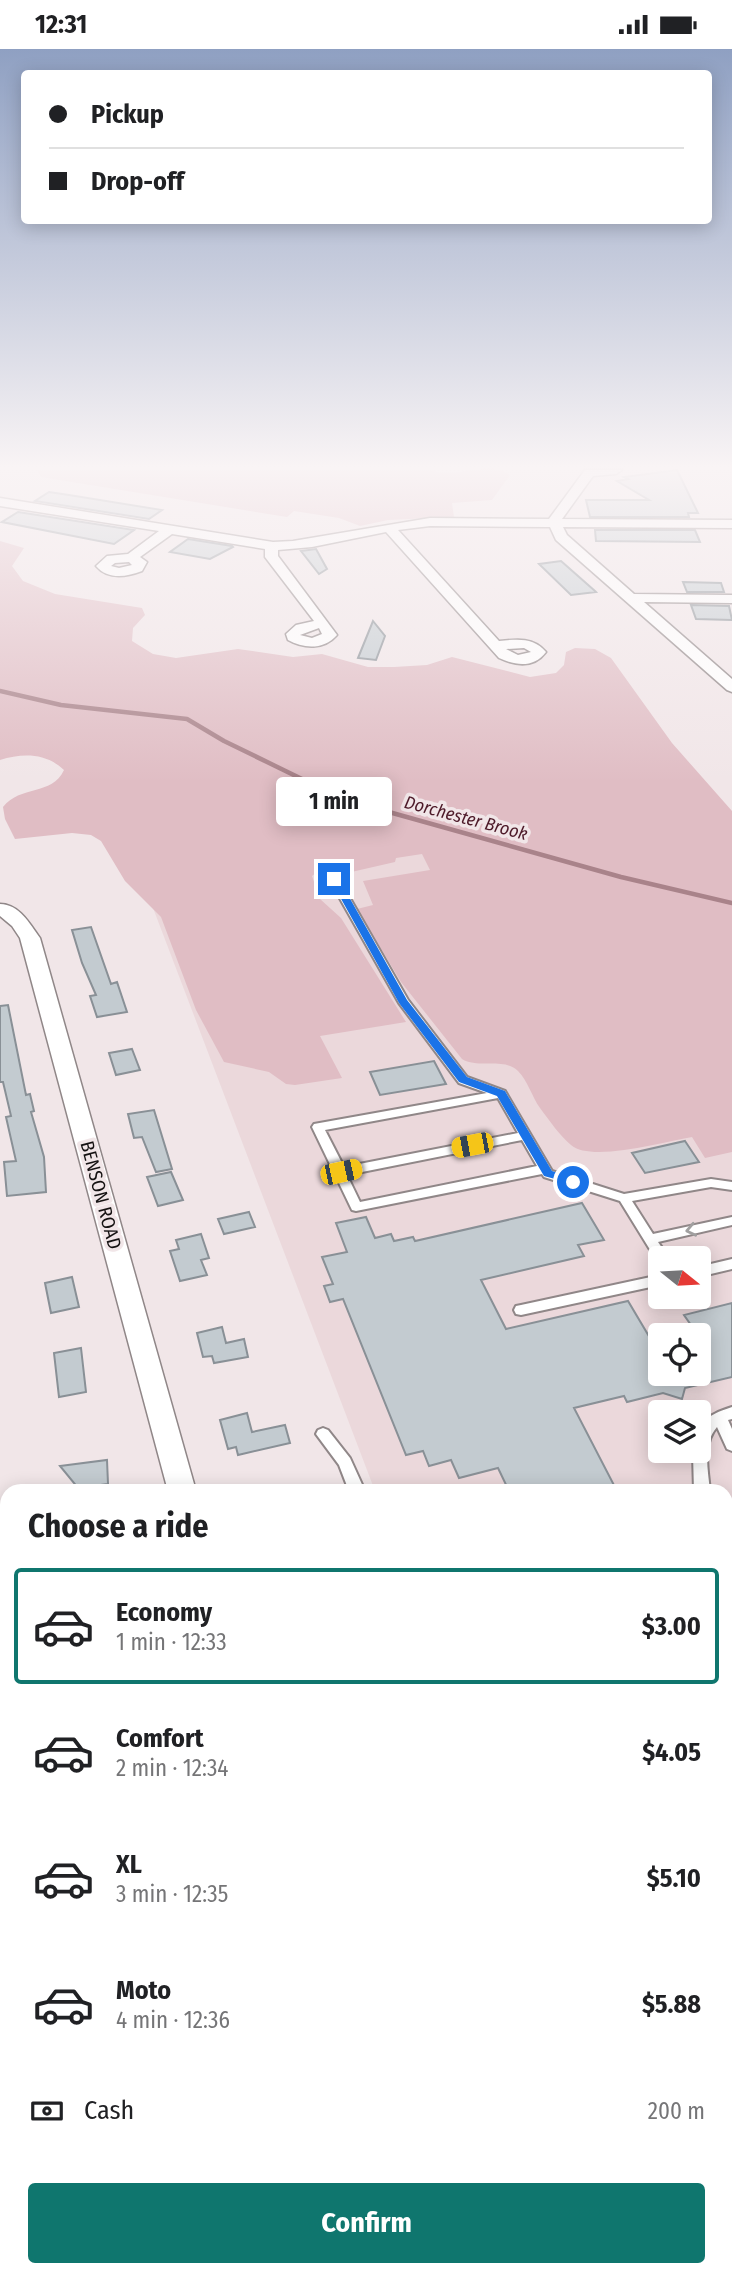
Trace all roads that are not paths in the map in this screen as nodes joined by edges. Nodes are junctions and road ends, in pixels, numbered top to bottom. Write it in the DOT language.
graph roads {
  1 [pos="285,574"];
  2 [pos="431,574"];
  3 [pos="601,574"];
  4 [pos="629,599"];
  5 [pos="732,599"];
  6 [pos="323,623"];
  7 [pos="496,646"];
  8 [pos="732,687"];
  9 [pos="334,879"];
  10 [pos="3,909"];
  11 [pos="501,1094"];
  12 [pos="525,1135"];
  13 [pos="545,1169"];
  14 [pos="341,1172"];
  15 [pos="732,1186"];
  16 [pos="624,1198"];
  17 [pos="732,1221"];
  18 [pos="650,1239"];
  19 [pos="654,1246"];
  20 [pos="732,1263"];
  21 [pos="711,1269"];
  22 [pos="648,1283"];
  23 [pos="521,1310"];
  24 [pos="725,1415"];
  25 [pos="323,1434"];
  26 [pos="732,1445"];
  27 [pos="180,1484"];
  28 [pos="354,1484"];
  29 [pos="702,1484"];
  1 -- 6 [label="street"];
  2 -- 7 [label="street"];
  3 -- 4 [label="street"];
  4 -- 5 [label="street"];
  4 -- 8 [label="street"];
  9 -- 11 [label="lane"];
  10 -- 27 [label="street, BENSON ROAD"];
  11 -- 12 [label="lane"];
  11 -- 14 [label="lane"];
  12 -- 13 [label="lane"];
  12 -- 14 [label="lane"];
  13 -- 14 [label="lane"];
  13 -- 16 [label="lane"];
  15 -- 16 [label="lane"];
  16 -- 18 [label="lane"];
  17 -- 18 [label="lane, one-way"];
  18 -- 19 [label="lane"];
  20 -- 21 [label="lane"];
  22 -- 23 [label="lane"];
  24 -- 26 [label="lane"];
  24 -- 29 [label="lane"];
  25 -- 28 [label="lane"];
}
